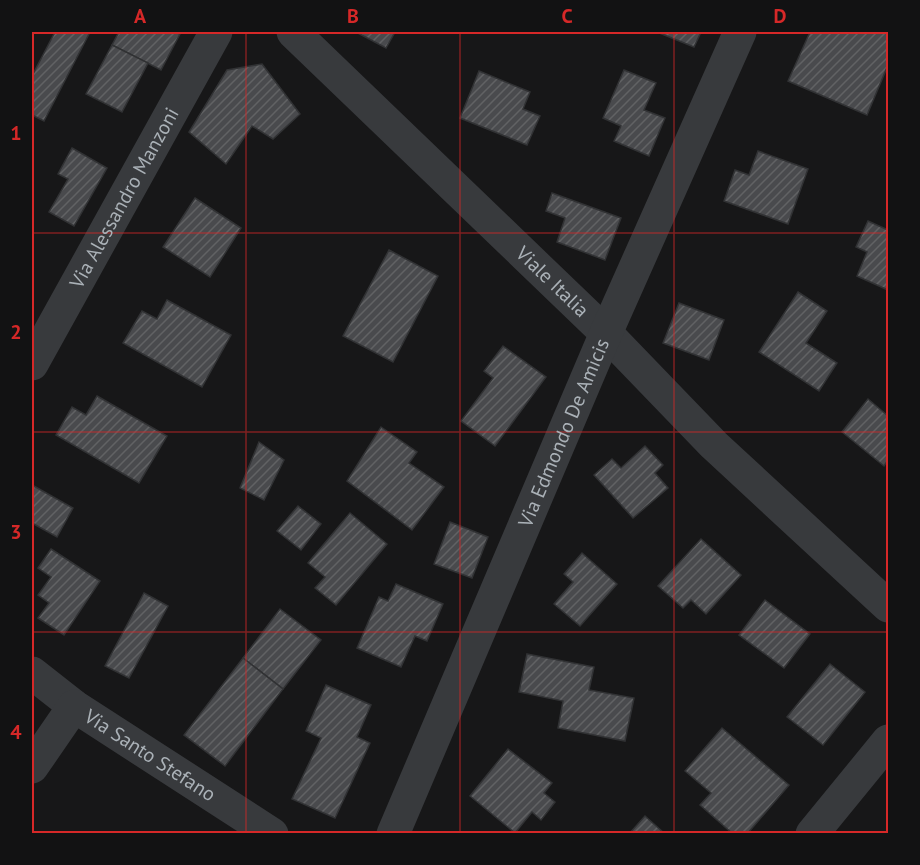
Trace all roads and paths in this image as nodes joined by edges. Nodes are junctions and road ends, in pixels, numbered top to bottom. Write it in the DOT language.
graph roads {
  1 [pos="216,32"];
  2 [pos="293,32"];
  3 [pos="740,32"];
  4 [pos="606,333"];
  5 [pos="32,364"];
  6 [pos="888,606"];
  7 [pos="32,673"];
  8 [pos="74,706"];
  9 [pos="888,741"];
  10 [pos="32,767"];
  11 [pos="272,834"];
  12 [pos="393,834"];
  13 [pos="812,834"];
  1 -- 5 [label="street, Via Alessandro Manzoni"];
  2 -- 4 [label="street, Viale Italia"];
  3 -- 4 [label="street, Via Edmondo De Amicis"];
  4 -- 6 [label="street, Viale Italia"];
  4 -- 12 [label="street, Via Edmondo De Amicis"];
  7 -- 8 [label="street, Via Santo Stefano"];
  8 -- 10 [label="street"];
  8 -- 11 [label="street, Via Santo Stefano"];
  9 -- 13 [label="street"];
}
